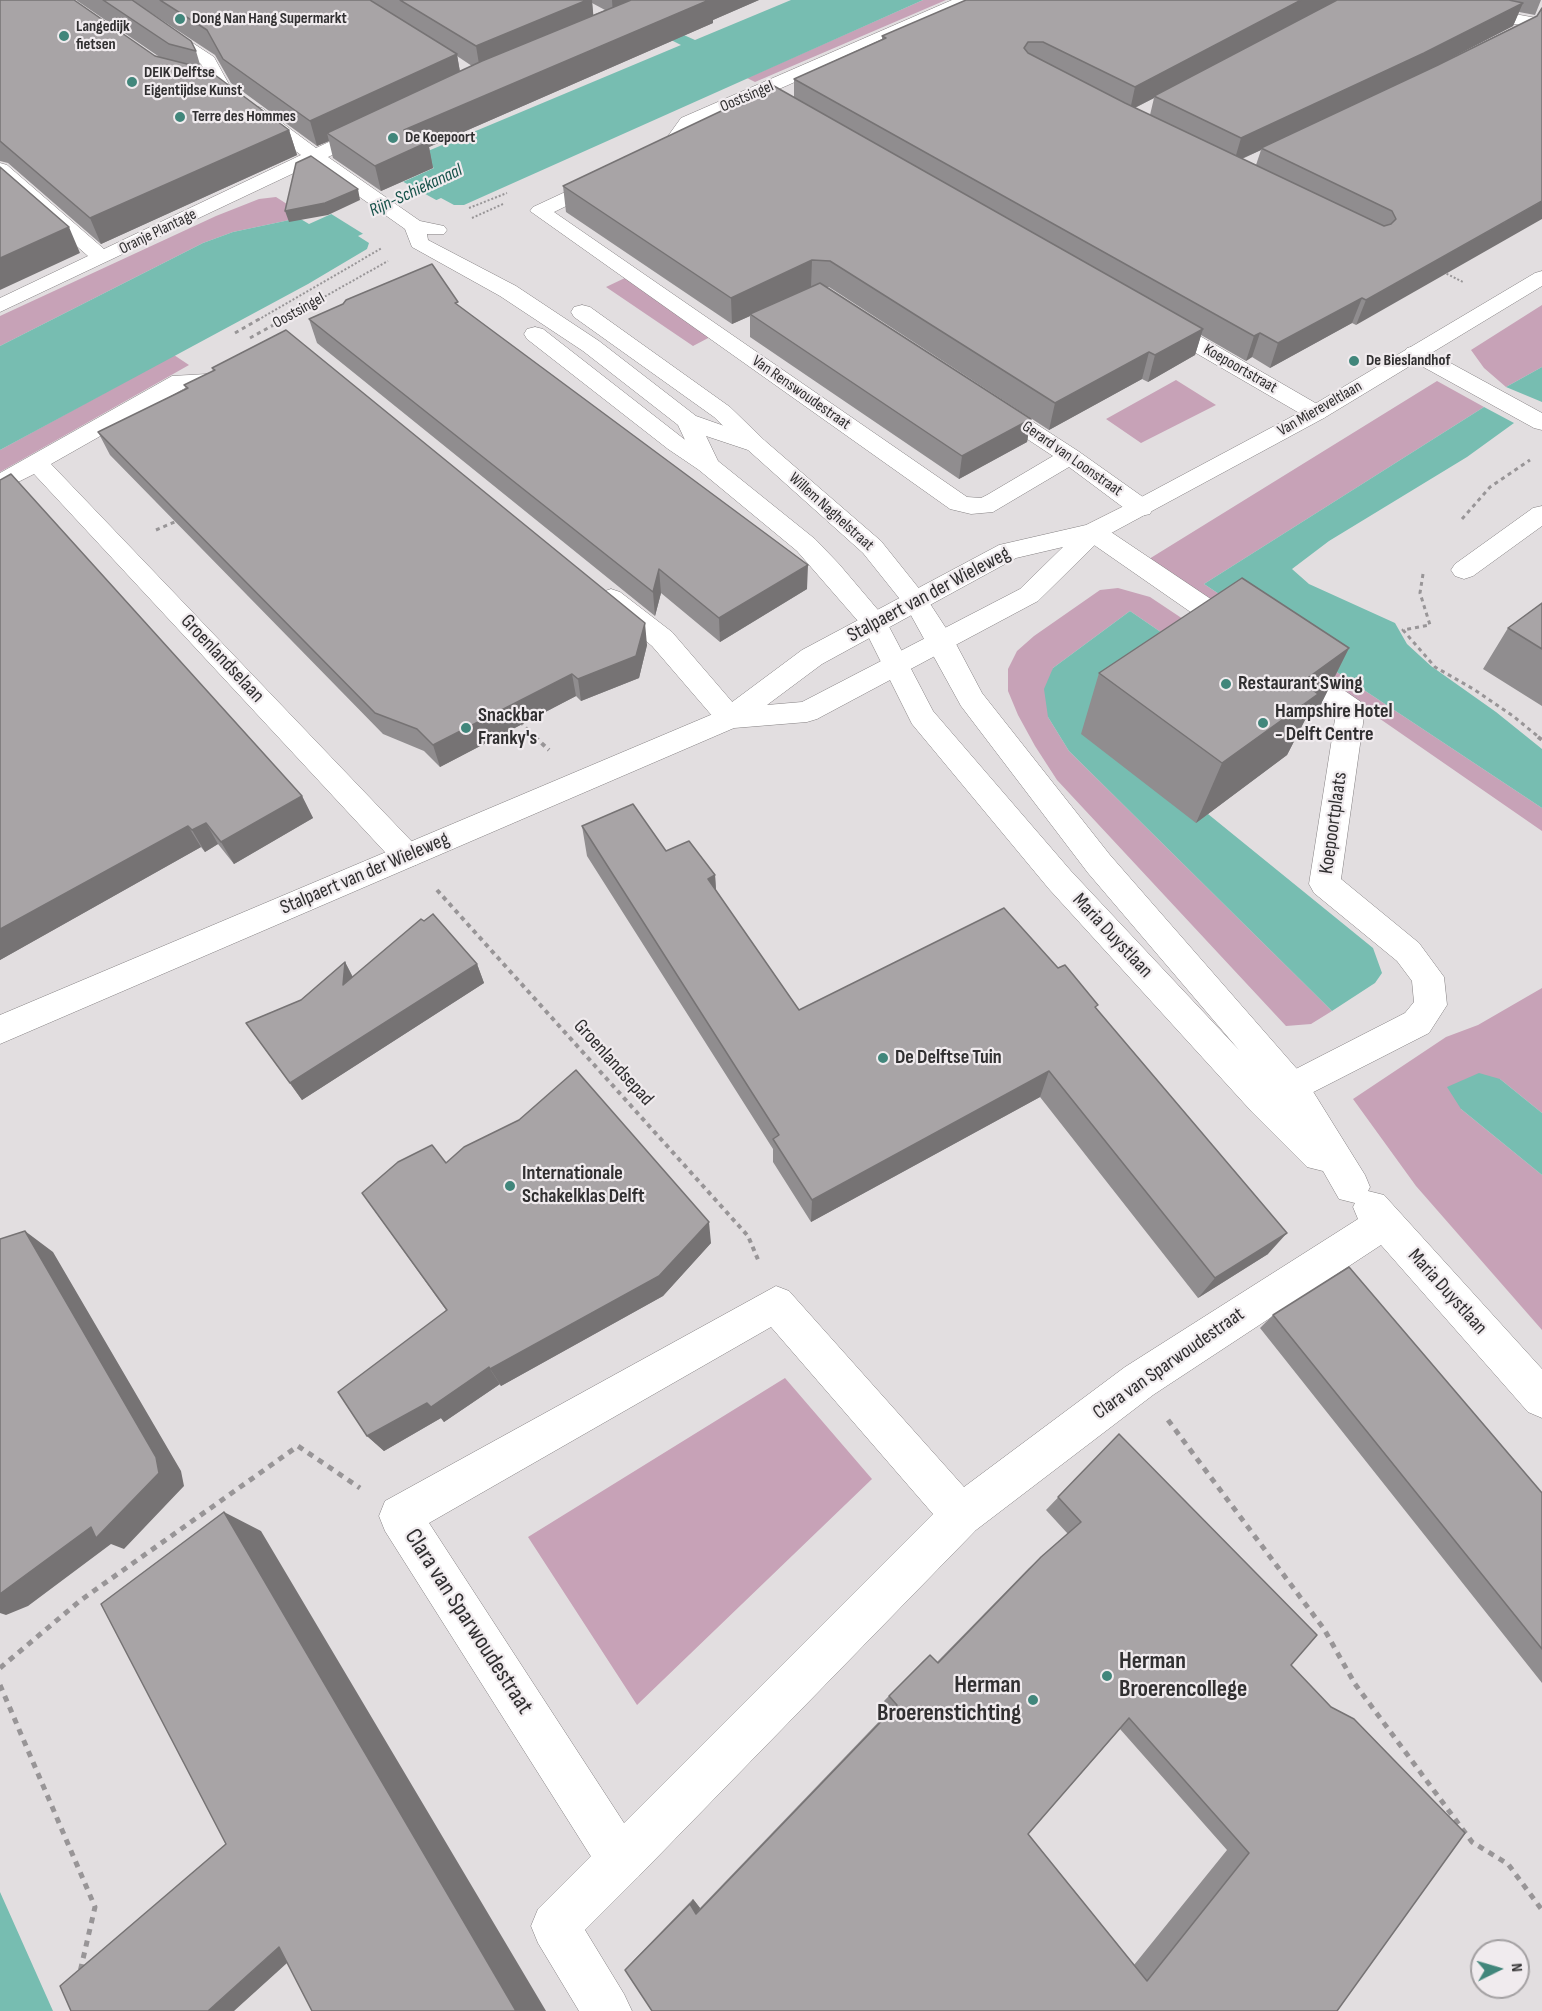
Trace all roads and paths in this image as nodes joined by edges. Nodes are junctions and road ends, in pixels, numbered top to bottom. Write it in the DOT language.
graph roads {
  1 [pos="116,0"];
  2 [pos="966,0"];
  3 [pos="1411,0"];
  4 [pos="1534,22"];
  5 [pos="1512,37"];
  6 [pos="201,83"];
  7 [pos="222,88"];
  8 [pos="759,93"];
  9 [pos="780,105"];
  10 [pos="387,123"];
  11 [pos="316,156"];
  12 [pos="0,169"];
  13 [pos="540,211"];
  14 [pos="412,229"];
  15 [pos="102,258"];
  16 [pos="1438,269"];
  17 [pos="1542,276"];
  18 [pos="1501,300"];
  19 [pos="0,306"];
  20 [pos="582,312"];
  21 [pos="1141,312"];
  22 [pos="744,329"];
  23 [pos="535,334"];
  24 [pos="723,339"];
  25 [pos="1415,353"];
  26 [pos="253,361"];
  27 [pos="180,381"];
  28 [pos="970,391"];
  29 [pos="1316,413"];
  30 [pos="688,421"];
  31 [pos="1542,423"];
  32 [pos="756,445"];
  33 [pos="1070,456"];
  34 [pos="37,463"];
  35 [pos="708,465"];
  36 [pos="0,483"];
  37 [pos="1141,508"];
  38 [pos="1542,514"];
  39 [pos="181,519"];
  40 [pos="1093,532"];
  41 [pos="117,548"];
  42 [pos="1464,570"];
  43 [pos="589,579"];
  44 [pos="916,602"];
  45 [pos="875,624"];
  46 [pos="941,642"];
  47 [pos="897,666"];
  48 [pos="513,716"];
  49 [pos="730,718"];
  50 [pos="581,781"];
  51 [pos="406,856"];
  52 [pos="0,1030"];
  53 [pos="1292,1088"];
  54 [pos="1352,1187"];
  55 [pos="1385,1222"];
  56 [pos="776,1304"];
  57 [pos="1139,1381"];
  58 [pos="1542,1398"];
  59 [pos="961,1515"];
  60 [pos="400,1516"];
  61 [pos="0,1668"];
  62 [pos="0,1684"];
  63 [pos="621,1860"];
  64 [pos="1542,1910"];
  65 [pos="84,1982"];
  66 [pos="607,2011"];
  1 -- 7 [label="street"];
  2 -- 8 [label="street, Oostsingel"];
  3 -- 4 [label="street"];
  4 -- 5 [label="street"];
  6 -- 7 [label="street"];
  7 -- 11 [label="street, Willem Naghelstraat"];
  8 -- 9 [label="street"];
  8 -- 13 [label="street, Oostsingel"];
  10 -- 11 [label="street, Oranje Plantage"];
  11 -- 14 [label="street, Willem Naghelstraat"];
  11 -- 15 [label="street, Oranje Plantage"];
  12 -- 15 [label="street"];
  13 -- 24 [label="street, Van Renswoudestraat"];
  14 -- 27 [label="path, Oostsingel"];
  14 -- 30 [label="street, Willem Naghelstraat"];
  15 -- 19 [label="street, Oranje Plantage"];
  16 -- 18 [label="path"];
  17 -- 18 [label="street, Van Miereveltlaan"];
  18 -- 25 [label="street, Van Miereveltlaan"];
  20 -- 32 [label="street"];
  21 -- 29 [label="street, Koepoortstraat"];
  22 -- 24 [label="street"];
  23 -- 35 [label="street"];
  24 -- 33 [label="street, Van Renswoudestraat"];
  25 -- 29 [label="street, Van Miereveltlaan"];
  25 -- 31 [label="street"];
  26 -- 27 [label="street"];
  27 -- 34 [label="street"];
  28 -- 33 [label="street, Gerard van Loonstraat"];
  29 -- 37 [label="street, Van Miereveltlaan"];
  30 -- 32 [label="street, Willem Naghelstraat"];
  30 -- 35 [label="street, Willem Naghelstraat"];
  32 -- 44 [label="street, Willem Naghelstraat"];
  33 -- 37 [label="street, Gerard van Loonstraat"];
  34 -- 36 [label="street"];
  34 -- 41 [label="street, Groenlandselaan"];
  35 -- 45 [label="street, Willem Naghelstraat"];
  37 -- 40 [label="street, Van Miereveltlaan"];
  38 -- 42 [label="street"];
  39 -- 41 [label="path"];
  40 -- 44 [label="street, Stalpaert van der Wieleweg"];
  40 -- 46 [label="street, Stalpaert van der Wieleweg"];
  40 -- 53 [label="street, Koepoortplaats"];
  41 -- 51 [label="street, Groenlandselaan"];
  43 -- 49 [label="street"];
  44 -- 45 [label="street, Stalpaert van der Wieleweg"];
  44 -- 46 [label="street, Willem Naghelstraat"];
  45 -- 47 [label="street, Willem Naghelstraat"];
  45 -- 49 [label="street, Stalpaert van der Wieleweg"];
  46 -- 47 [label="street, Stalpaert van der Wieleweg"];
  46 -- 53 [label="street, Maria Duystlaan"];
  47 -- 49 [label="street, Stalpaert van der Wieleweg"];
  47 -- 54 [label="street, Maria Duystlaan"];
  48 -- 50 [label="path"];
  49 -- 50 [label="street, Stalpaert van der Wieleweg"];
  50 -- 51 [label="street, Stalpaert van der Wieleweg"];
  51 -- 52 [label="street, Stalpaert van der Wieleweg"];
  51 -- 56 [label="path, Groenlandsepad"];
  53 -- 54 [label="street, Maria Duystlaan"];
  54 -- 55 [label="street, Maria Duystlaan"];
  55 -- 57 [label="street, Clara van Sparwoudestraat"];
  55 -- 58 [label="street, Maria Duystlaan"];
  56 -- 59 [label="street"];
  56 -- 60 [label="street, Clara van Sparwoudestraat"];
  57 -- 59 [label="street, Clara van Sparwoudestraat"];
  57 -- 64 [label="path"];
  59 -- 63 [label="street, Clara van Sparwoudestraat"];
  60 -- 61 [label="path"];
  60 -- 63 [label="street, Clara van Sparwoudestraat"];
  62 -- 65 [label="path"];
  63 -- 66 [label="street"];
}
